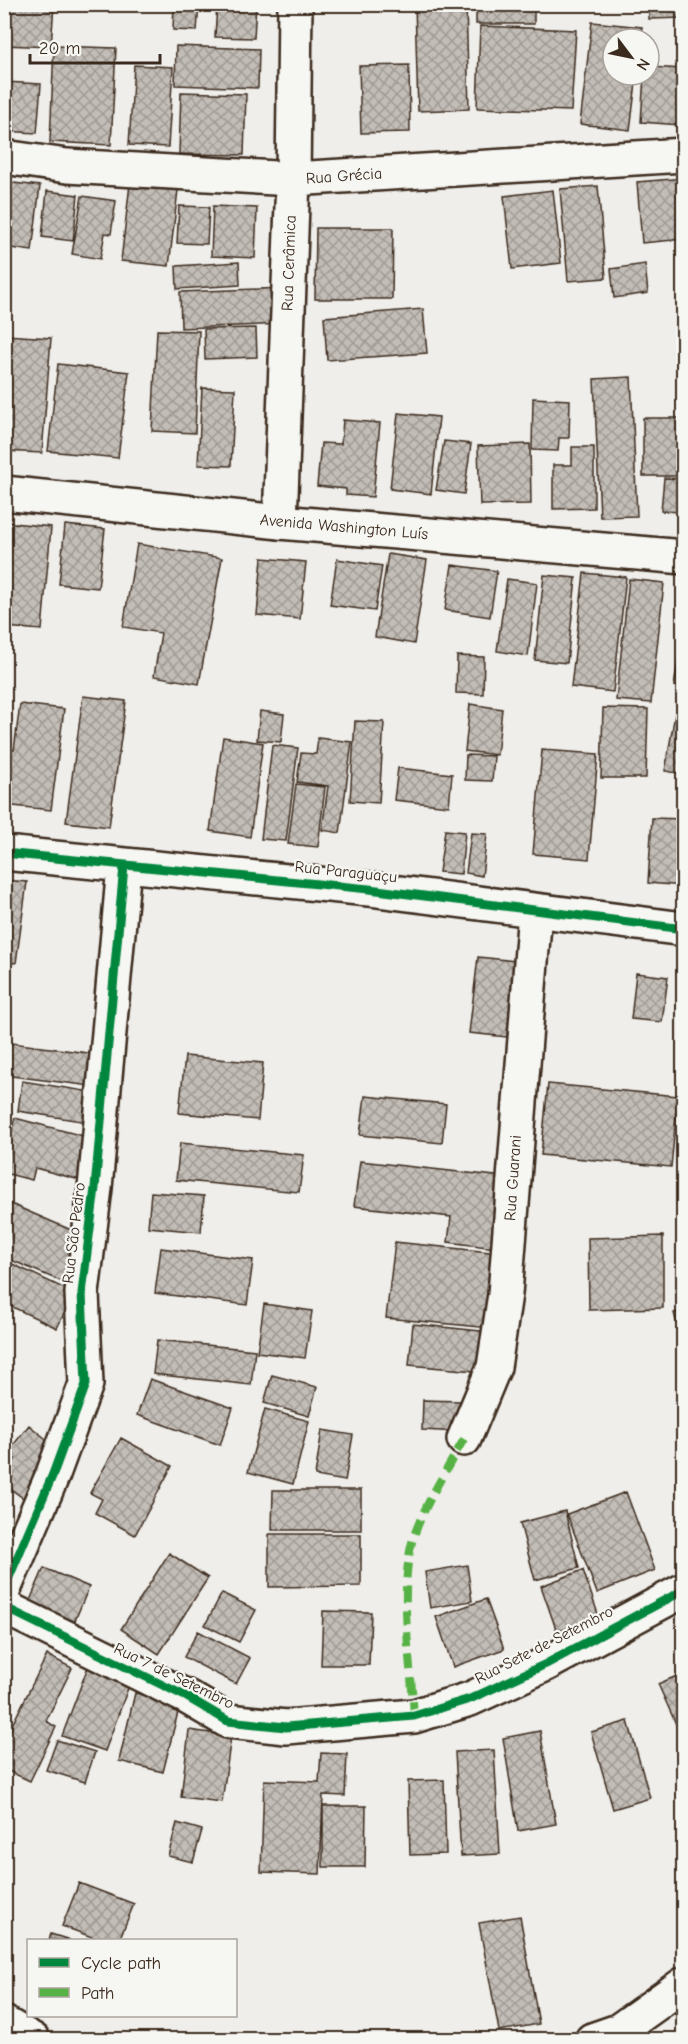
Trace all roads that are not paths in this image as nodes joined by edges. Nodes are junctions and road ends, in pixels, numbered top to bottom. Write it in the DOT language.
graph roads {
  1 [pos="295,4"];
  2 [pos="684,155"];
  3 [pos="4,157"];
  4 [pos="292,179"];
  5 [pos="4,493"];
  6 [pos="280,522"];
  7 [pos="684,557"];
  8 [pos="4,853"];
  9 [pos="124,866"];
  10 [pos="536,911"];
  11 [pos="684,929"];
  12 [pos="464,1439"];
  13 [pos="4,1588"];
  14 [pos="684,1590"];
  15 [pos="4,1607"];
  16 [pos="414,1716"];
  17 [pos="684,1984"];
  18 [pos="4,2023"];
  19 [pos="612,2037"];
  20 [pos="33,2040"];
  1 -- 4 [label="street, Rua Cerâmica"];
  2 -- 4 [label="street, Rua Grécia"];
  3 -- 4 [label="street, Rua Grécia"];
  4 -- 6 [label="street, Rua Cerâmica"];
  5 -- 6 [label="street, Avenida Washington Luís"];
  6 -- 7 [label="street, Avenida Washington Luís"];
  8 -- 9 [label="street, Rua Paraguaçu"];
  9 -- 10 [label="street, Rua Paraguaçu"];
  9 -- 13 [label="street, Rua São Pedro"];
  10 -- 11 [label="street, Rua Paraguaçu"];
  10 -- 12 [label="street, Rua Guarani"];
  14 -- 16 [label="street, Rua Sete de Setembro"];
  15 -- 16 [label="street, Rua 7 de Setembro"];
  17 -- 19 [label="street"];
  18 -- 20 [label="street"];
}
